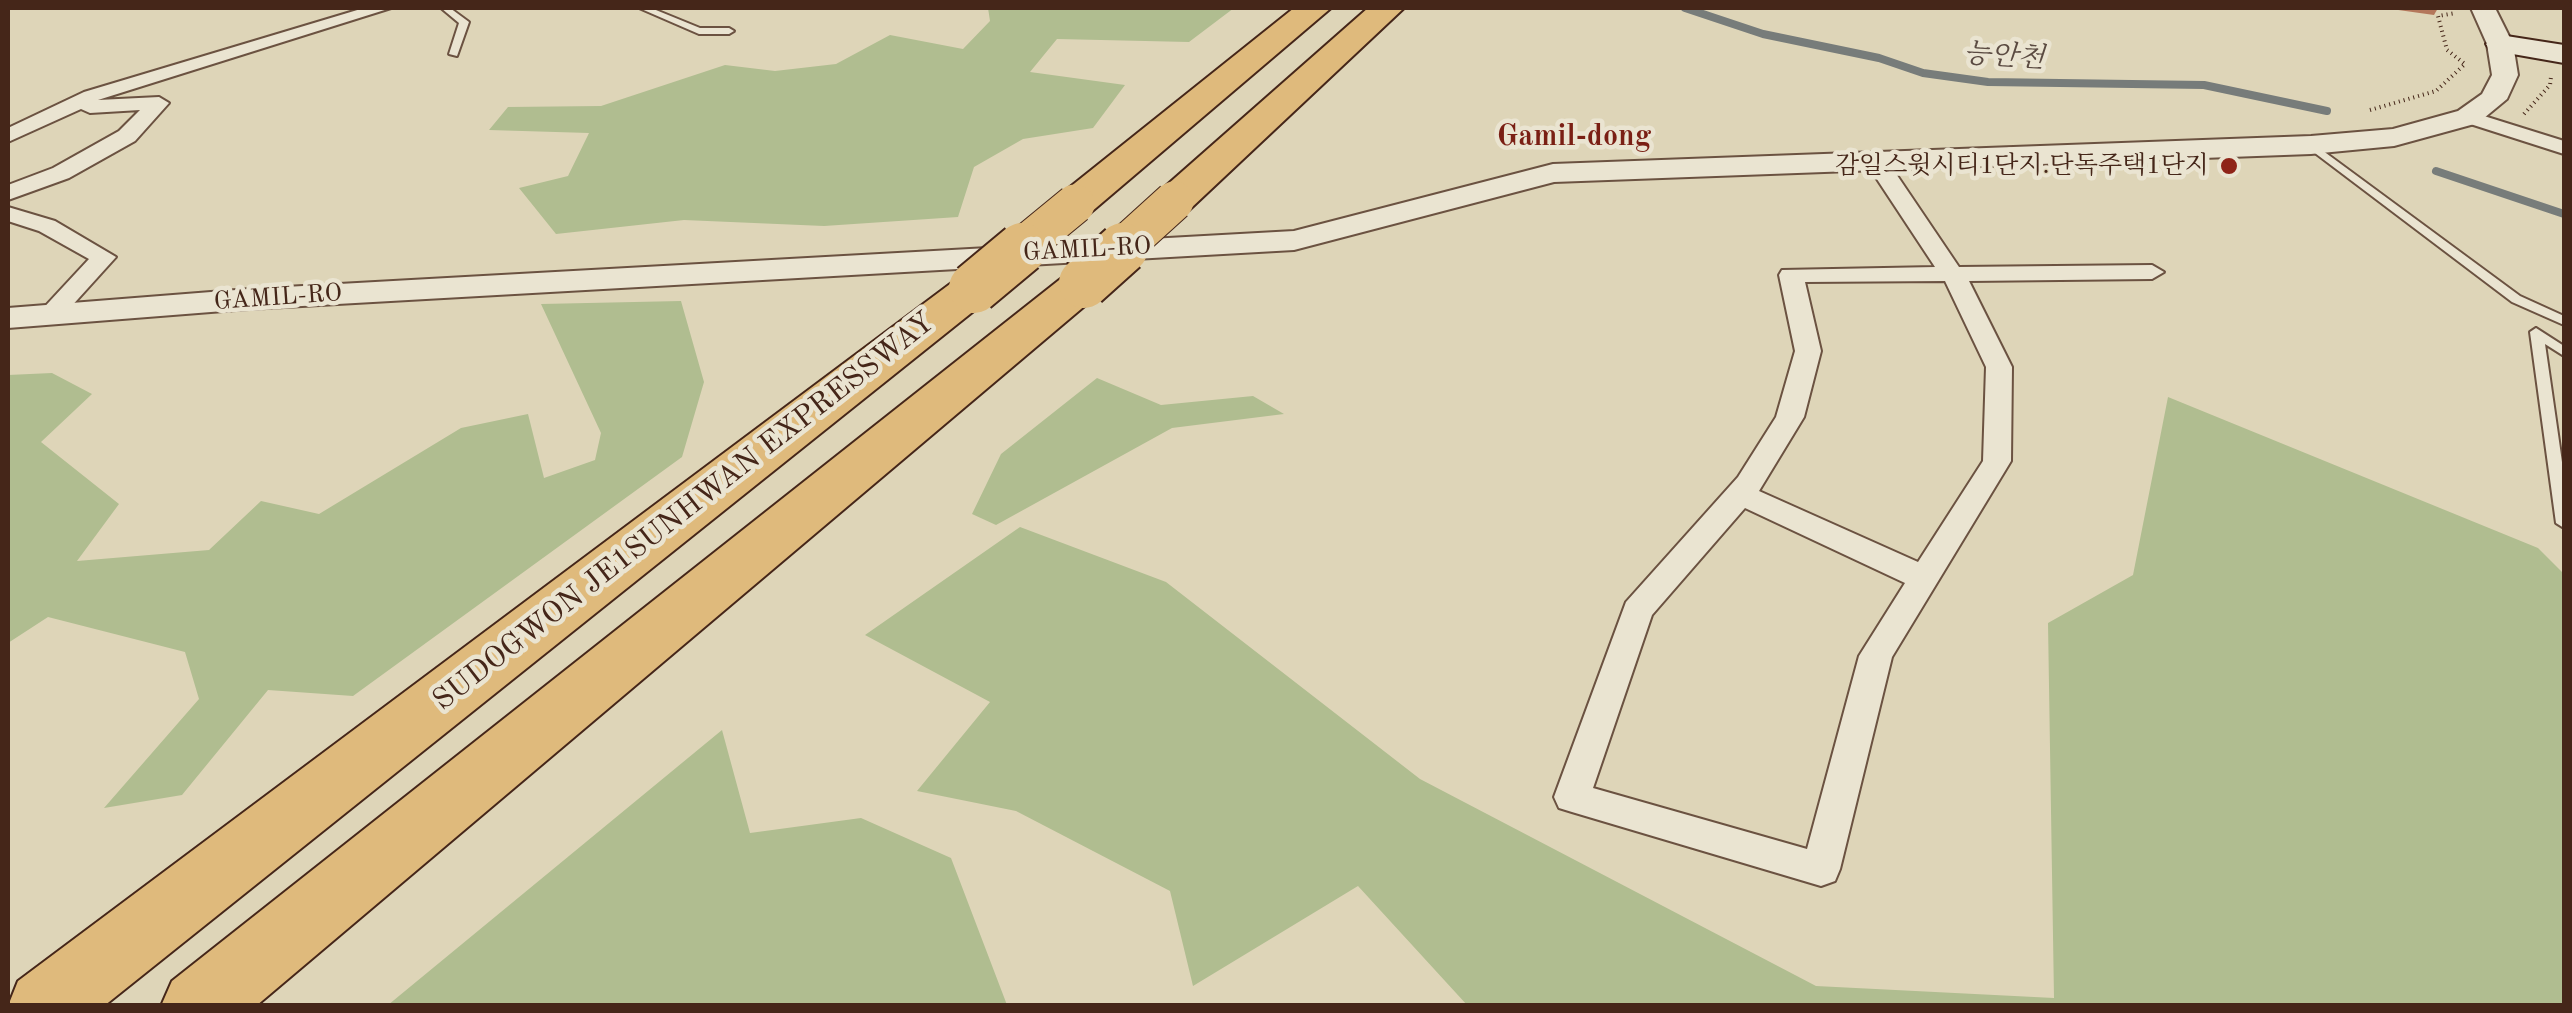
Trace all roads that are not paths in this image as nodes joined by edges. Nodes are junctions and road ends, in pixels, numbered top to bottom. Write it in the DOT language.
graph roads {
  1 [pos="382,8"];
  2 [pos="445,8"];
  3 [pos="644,8"];
  4 [pos="1314,8"];
  5 [pos="1387,8"];
  6 [pos="2483,8"];
  7 [pos="729,31"];
  8 [pos="2500,44"];
  9 [pos="454,54"];
  10 [pos="2564,54"];
  11 [pos="62,109"];
  12 [pos="2468,117"];
  13 [pos="8,136"];
  14 [pos="2310,145"];
  15 [pos="2564,148"];
  16 [pos="1876,161"];
  17 [pos="8,193"];
  18 [pos="8,214"];
  19 [pos="2152,272"];
  20 [pos="1952,274"];
  21 [pos="2516,299"];
  22 [pos="50,315"];
  23 [pos="8,318"];
  24 [pos="2564,322"];
  25 [pos="2536,330"];
  26 [pos="2564,353"];
  27 [pos="2540,360"];
  28 [pos="1740,494"];
  29 [pos="2564,523"];
  30 [pos="1926,579"];
  31 [pos="45,1006"];
  32 [pos="200,1006"];
  1 -- 11 [label="street"];
  2 -- 9 [label="lane"];
  3 -- 7 [label="lane"];
  4 -- 31 [label="highway, SUDOGWON JE1SUNHWAN EXPRESSWAY, bridge"];
  5 -- 32 [label="highway, bridge"];
  6 -- 8 [label="street"];
  8 -- 10 [label="main road"];
  8 -- 12 [label="street"];
  11 -- 13 [label="street"];
  11 -- 17 [label="street"];
  12 -- 14 [label="street, GAMIL-RO"];
  12 -- 15 [label="street"];
  14 -- 16 [label="street, GAMIL-RO"];
  14 -- 21 [label="lane"];
  16 -- 20 [label="street"];
  16 -- 22 [label="street, GAMIL-RO"];
  18 -- 22 [label="street"];
  19 -- 20 [label="street"];
  20 -- 28 [label="street"];
  20 -- 30 [label="street"];
  21 -- 24 [label="lane"];
  21 -- 25 [label="lane"];
  22 -- 23 [label="street, GAMIL-RO"];
  24 -- 25 [label="lane"];
  25 -- 26 [label="lane"];
  25 -- 27 [label="lane"];
  26 -- 27 [label="lane"];
  27 -- 29 [label="lane"];
  28 -- 30 [label="street"];
  28 -- 30 [label="street"];
}
